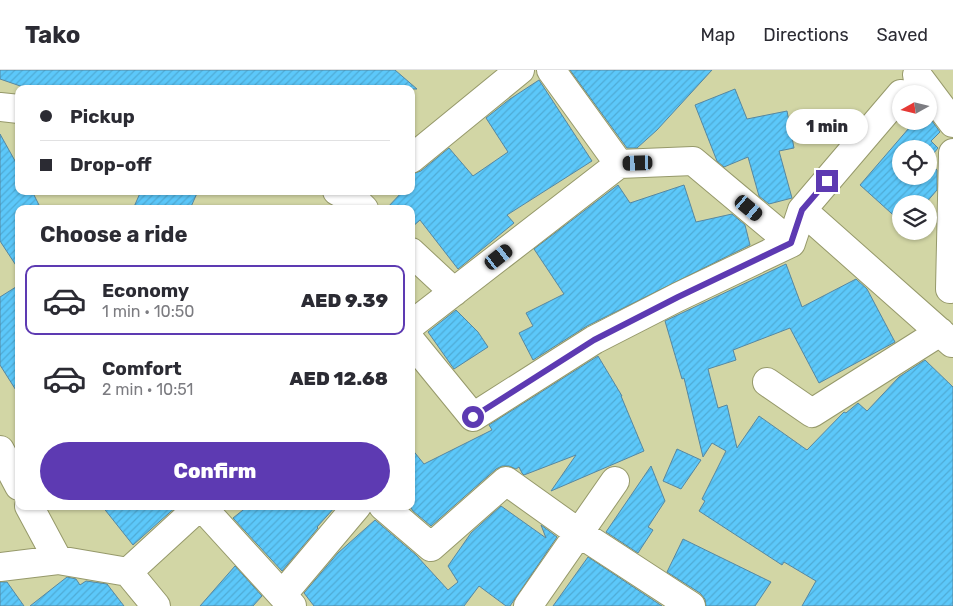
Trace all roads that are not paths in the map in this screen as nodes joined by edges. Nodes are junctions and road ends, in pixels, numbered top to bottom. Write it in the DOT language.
graph roads {
  1 [pos="520,70"];
  2 [pos="551,70"];
  3 [pos="911,83"];
  4 [pos="0,107"];
  5 [pos="15,109"];
  6 [pos="953,123"];
  7 [pos="953,153"];
  8 [pos="415,155"];
  9 [pos="619,164"];
  10 [pos="802,210"];
  11 [pos="791,243"];
  12 [pos="415,256"];
  13 [pos="952,288"];
  14 [pos="454,292"];
  15 [pos="912,307"];
  16 [pos="415,321"];
  17 [pos="946,338"];
  18 [pos="415,345"];
  19 [pos="767,382"];
  20 [pos="0,450"];
  21 [pos="15,478"];
  22 [pos="615,481"];
  23 [pos="31,510"];
  24 [pos="196,510"];
  25 [pos="204,510"];
  26 [pos="354,510"];
  27 [pos="388,510"];
  28 [pos="579,533"];
  29 [pos="58,560"];
  30 [pos="0,567"];
  31 [pos="128,572"];
  32 [pos="287,600"];
  33 [pos="156,606"];
  34 [pos="528,606"];
  35 [pos="691,606"];
  1 -- 8 [label="street"];
  2 -- 9 [label="street"];
  3 -- 6 [label="street"];
  3 -- 10 [label="street"];
  4 -- 5 [label="street"];
  7 -- 13 [label="street"];
  9 -- 11 [label="street"];
  9 -- 14 [label="street"];
  10 -- 11 [label="street"];
  10 -- 15 [label="street"];
  11 -- 18 [label="street"];
  12 -- 14 [label="street"];
  13 -- 15 [label="street"];
  14 -- 16 [label="street"];
  15 -- 17 [label="street"];
  17 -- 19 [label="street"];
  20 -- 21 [label="street"];
  22 -- 28 [label="street"];
  23 -- 29 [label="street"];
  24 -- 31 [label="street"];
  25 -- 32 [label="street"];
  26 -- 32 [label="street"];
  27 -- 28 [label="street"];
  28 -- 34 [label="street"];
  28 -- 35 [label="street"];
  29 -- 30 [label="street"];
  29 -- 31 [label="street"];
  31 -- 33 [label="street"];
}
